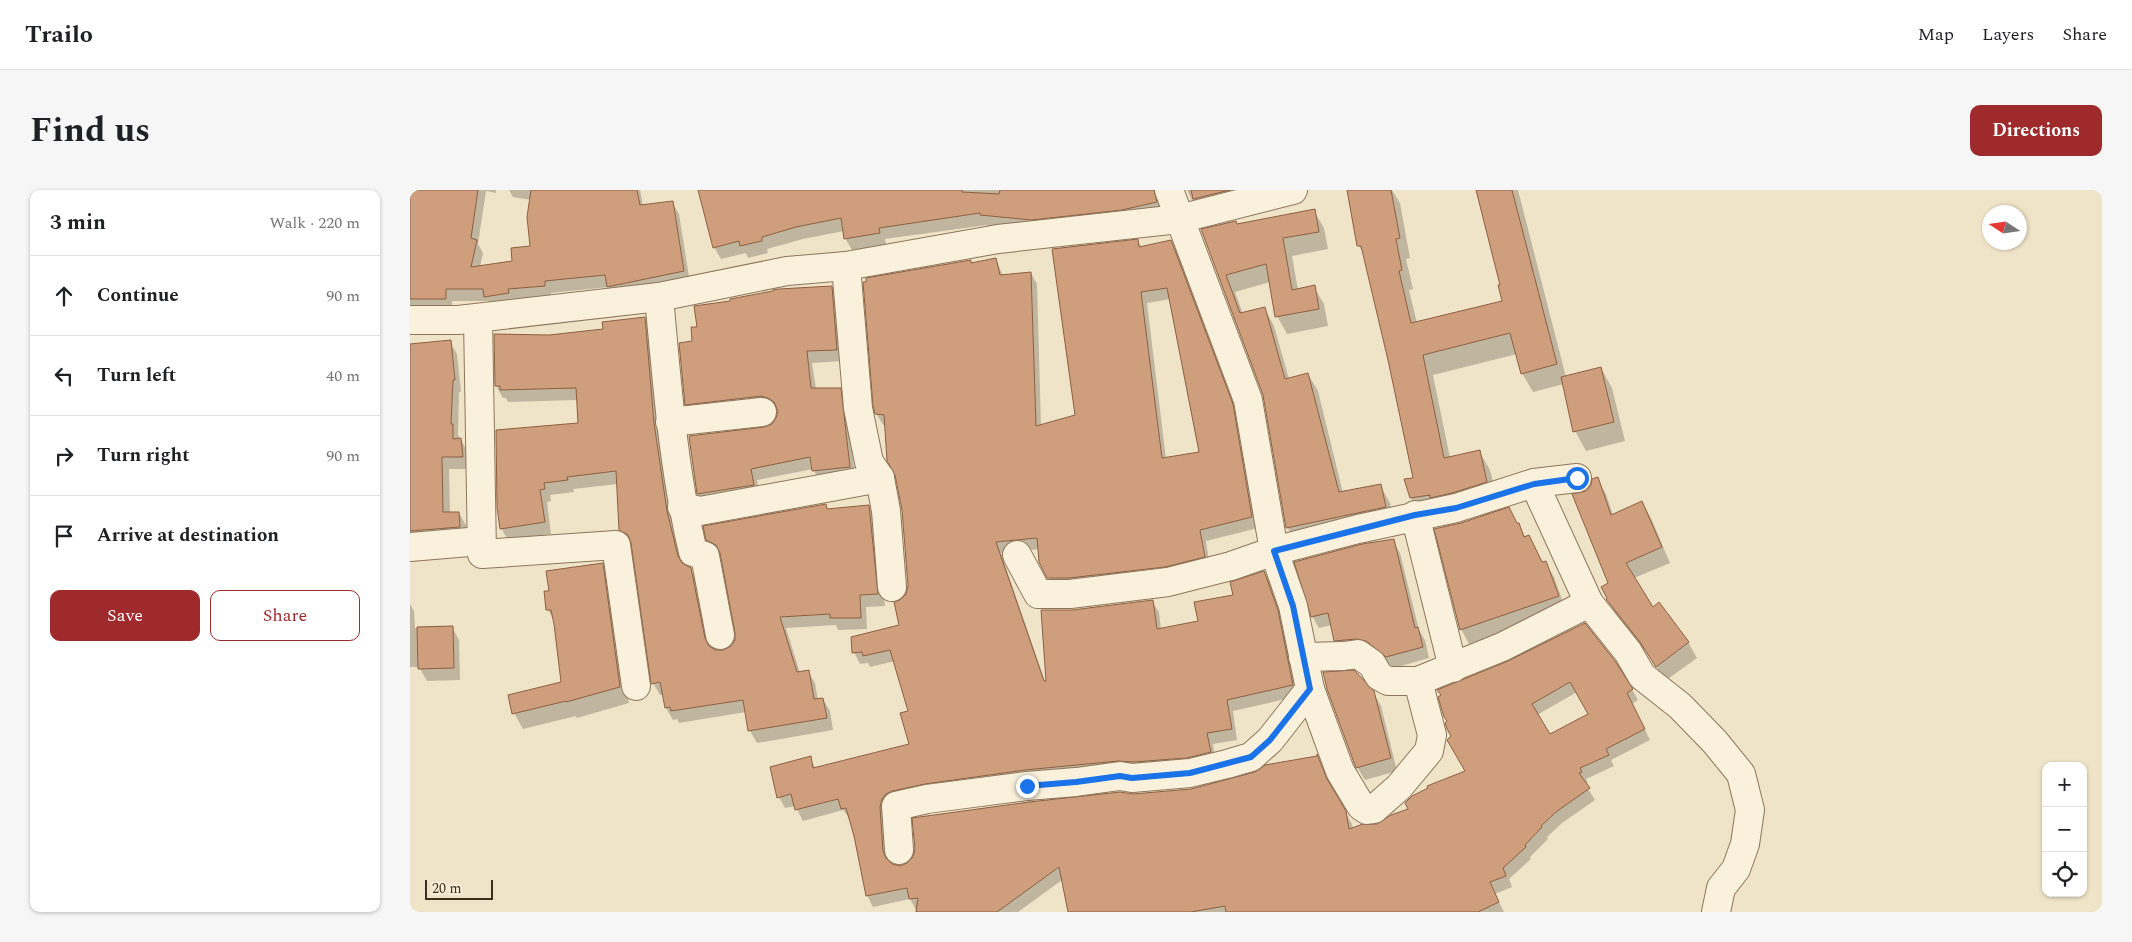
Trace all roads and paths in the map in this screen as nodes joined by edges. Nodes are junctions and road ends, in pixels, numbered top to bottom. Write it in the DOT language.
graph roads {
  1 [pos="1169,190"];
  2 [pos="1293,190"];
  3 [pos="1179,219"];
  4 [pos="846,266"];
  5 [pos="659,297"];
  6 [pos="478,318"];
  7 [pos="410,320"];
  8 [pos="762,412"];
  9 [pos="670,422"];
  10 [pos="880,478"];
  11 [pos="1577,478"];
  12 [pos="1534,484"];
  13 [pos="682,506"];
  14 [pos="1415,515"];
  15 [pos="481,541"];
  16 [pos="410,547"];
  17 [pos="1274,551"];
  18 [pos="1018,555"];
  19 [pos="892,587"];
  20 [pos="1589,603"];
  21 [pos="720,635"];
  22 [pos="1303,657"];
  23 [pos="1453,668"];
  24 [pos="1418,681"];
  25 [pos="636,686"];
  26 [pos="1310,689"];
  27 [pos="899,850"];
  28 [pos="1716,912"];
  1 -- 3 [label="street"];
  2 -- 3 [label="street"];
  3 -- 4 [label="street"];
  3 -- 17 [label="street"];
  4 -- 5 [label="street"];
  4 -- 10 [label="street"];
  5 -- 6 [label="street"];
  5 -- 9 [label="street"];
  6 -- 7 [label="street"];
  6 -- 15 [label="street"];
  8 -- 9 [label="street"];
  9 -- 13 [label="street"];
  10 -- 13 [label="street"];
  10 -- 19 [label="street"];
  11 -- 12 [label="street"];
  12 -- 14 [label="street"];
  12 -- 20 [label="street"];
  13 -- 21 [label="street"];
  14 -- 17 [label="street"];
  14 -- 23 [label="street"];
  15 -- 16 [label="street"];
  15 -- 25 [label="street"];
  17 -- 18 [label="street"];
  17 -- 22 [label="street"];
  20 -- 23 [label="street"];
  20 -- 28 [label="street"];
  22 -- 24 [label="street"];
  22 -- 26 [label="street"];
  23 -- 24 [label="street"];
  24 -- 26 [label="street"];
  26 -- 27 [label="street"];
}
